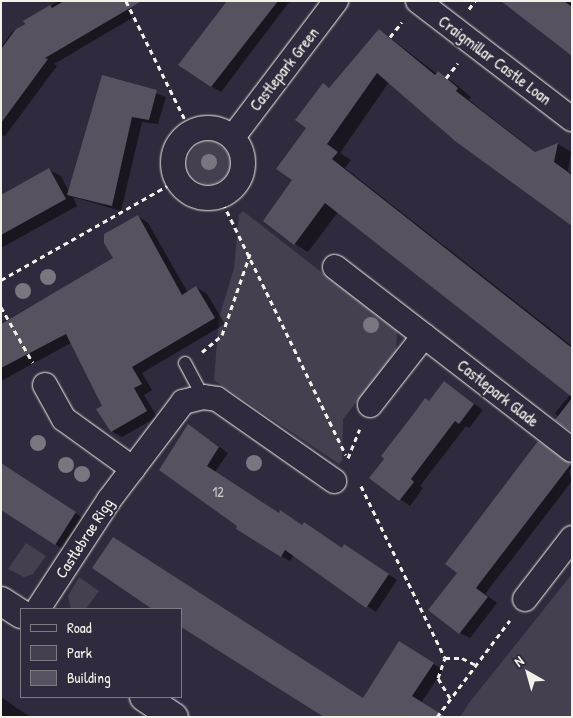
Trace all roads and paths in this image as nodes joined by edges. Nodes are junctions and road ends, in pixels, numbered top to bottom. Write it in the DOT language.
graph roads {
  1 [pos="126,1"];
  2 [pos="336,1"];
  3 [pos="418,1"];
  4 [pos="572,118"];
  5 [pos="191,132"];
  6 [pos="233,137"];
  7 [pos="178,180"];
  8 [pos="220,195"];
  9 [pos="250,254"];
  10 [pos="336,267"];
  11 [pos="1,280"];
  12 [pos="1,308"];
  13 [pos="424,336"];
  14 [pos="185,363"];
  15 [pos="45,385"];
  16 [pos="203,397"];
  17 [pos="370,405"];
  18 [pos="572,450"];
  19 [pos="347,459"];
  20 [pos="133,469"];
  21 [pos="347,475"];
  22 [pos="572,538"];
  23 [pos="524,599"];
  24 [pos="1,601"];
  25 [pos="39,608"];
  26 [pos="20,613"];
  27 [pos="445,658"];
  28 [pos="476,665"];
  29 [pos="146,698"];
  30 [pos="450,698"];
  31 [pos="174,717"];
  32 [pos="437,717"];
  1 -- 5 [label="path"];
  2 -- 6 [label="street, Castlepark Green"];
  3 -- 4 [label="street, Craigmillar Castle Loan"];
  5 -- 6 [label="street"];
  5 -- 7 [label="street"];
  6 -- 8 [label="street"];
  7 -- 8 [label="street"];
  7 -- 11 [label="path"];
  8 -- 9 [label="path"];
  9 -- 14 [label="path"];
  9 -- 19 [label="path"];
  10 -- 13 [label="street, Castlepark Glade"];
  12 -- 15 [label="path"];
  13 -- 17 [label="street"];
  13 -- 18 [label="street, Castlepark Glade"];
  14 -- 16 [label="lane"];
  15 -- 20 [label="street"];
  16 -- 20 [label="street, Castlebrae Rigg"];
  16 -- 21 [label="street"];
  17 -- 19 [label="path"];
  19 -- 21 [label="path"];
  19 -- 21 [label="path"];
  20 -- 25 [label="street, Castlebrae Rigg"];
  21 -- 27 [label="path"];
  22 -- 23 [label="street"];
  23 -- 28 [label="path"];
  24 -- 26 [label="street"];
  27 -- 28 [label="path"];
  27 -- 30 [label="path"];
  28 -- 30 [label="path"];
  29 -- 31 [label="street"];
  30 -- 32 [label="path"];
}
